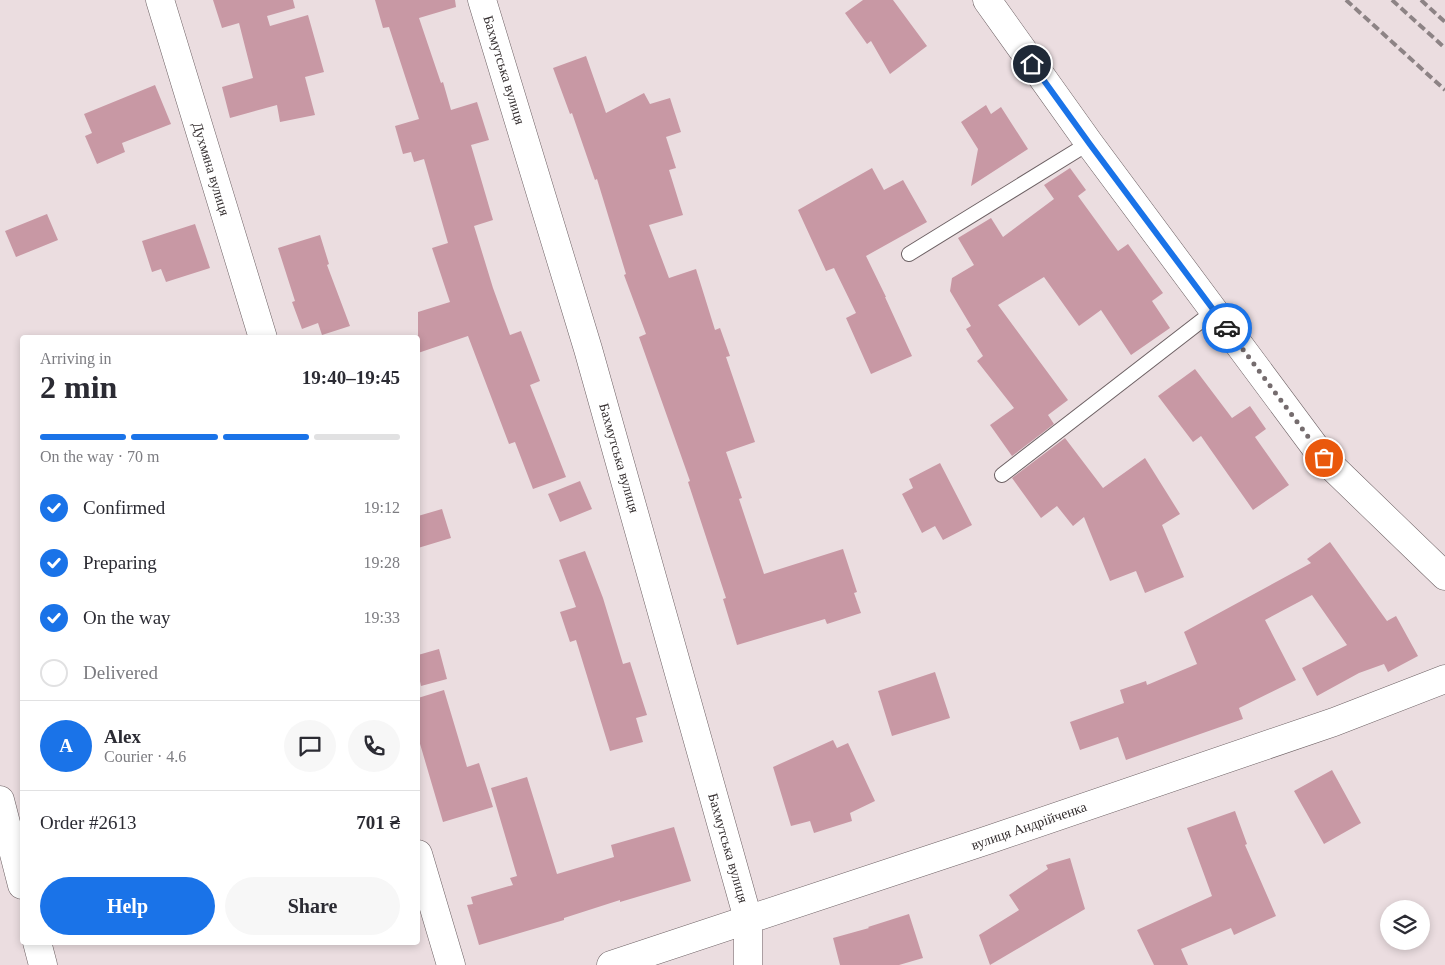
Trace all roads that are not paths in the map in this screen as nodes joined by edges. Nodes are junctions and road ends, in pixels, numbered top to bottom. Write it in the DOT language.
graph roads {
  1 [pos="160,0"];
  2 [pos="482,0"];
  3 [pos="987,0"];
  4 [pos="1089,143"];
  5 [pos="909,254"];
  6 [pos="1214,311"];
  7 [pos="262,335"];
  8 [pos="1002,475"];
  9 [pos="1445,576"];
  10 [pos="1445,679"];
  11 [pos="0,800"];
  12 [pos="420,861"];
  13 [pos="20,877"];
  14 [pos="748,919"];
  15 [pos="39,945"];
  16 [pos="43,965"];
  17 [pos="451,965"];
  18 [pos="611,965"];
  19 [pos="748,965"];
  1 -- 7 [label="street, Духмяна вулиця"];
  2 -- 14 [label="street, Бахмутська вулиця"];
  3 -- 4 [label="street"];
  4 -- 5 [label="lane"];
  4 -- 6 [label="street"];
  6 -- 8 [label="lane"];
  6 -- 9 [label="street"];
  10 -- 14 [label="street, вулиця Андрійченка"];
  11 -- 13 [label="street"];
  12 -- 17 [label="street"];
  14 -- 18 [label="street, вулиця Андрійченка"];
  14 -- 19 [label="street, Бахмутська вулиця"];
  15 -- 16 [label="street"];
}
